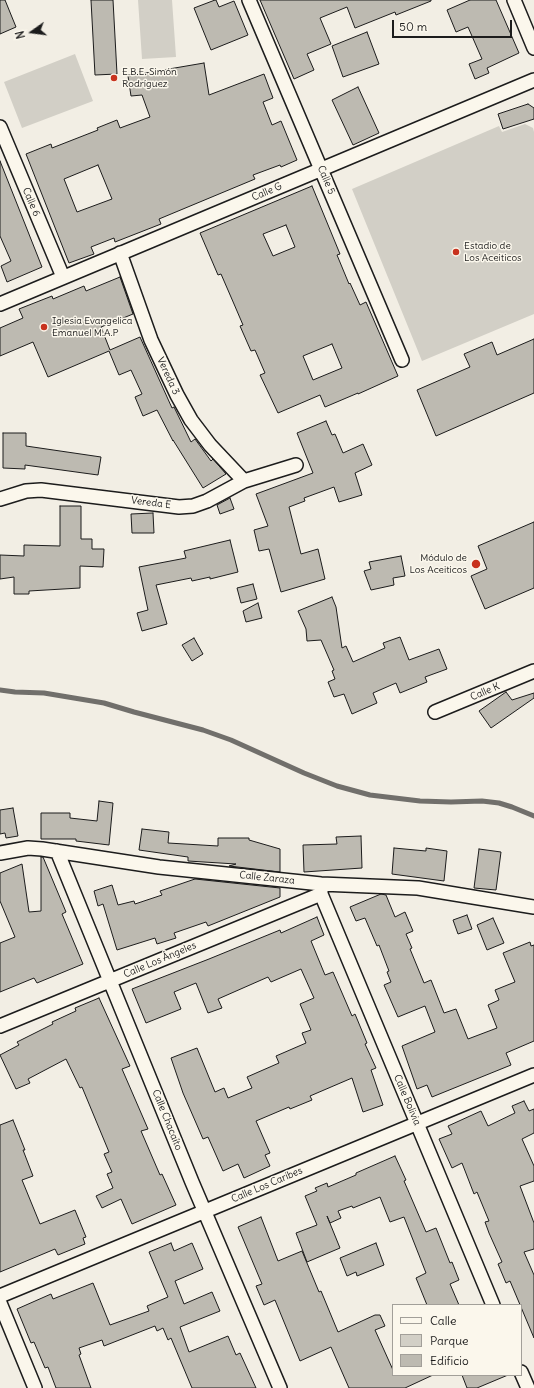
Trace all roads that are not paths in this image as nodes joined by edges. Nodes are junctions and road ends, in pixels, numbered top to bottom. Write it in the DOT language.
graph roads {
  1 [pos="249,0"];
  2 [pos="514,0"];
  3 [pos="534,48"];
  4 [pos="534,80"];
  5 [pos="0,127"];
  6 [pos="321,169"];
  7 [pos="120,253"];
  8 [pos="63,277"];
  9 [pos="0,304"];
  10 [pos="402,360"];
  11 [pos="296,465"];
  12 [pos="244,481"];
  13 [pos="0,499"];
  14 [pos="534,671"];
  15 [pos="435,712"];
  16 [pos="57,851"];
  17 [pos="0,853"];
  18 [pos="321,889"];
  19 [pos="534,907"];
  20 [pos="110,981"];
  21 [pos="0,1026"];
  22 [pos="534,1075"];
  23 [pos="416,1123"];
  24 [pos="205,1211"];
  25 [pos="0,1296"];
  26 [pos="0,1304"];
  27 [pos="493,1304"];
  28 [pos="522,1374"];
  29 [pos="35,1388"];
  30 [pos="280,1388"];
  31 [pos="528,1388"];
  1 -- 6 [label="street, Calle 5"];
  2 -- 3 [label="street"];
  4 -- 6 [label="street, Calle G"];
  5 -- 8 [label="street, Calle 6"];
  6 -- 7 [label="street, Calle G"];
  6 -- 10 [label="street, Calle 5"];
  7 -- 8 [label="street, Calle G"];
  7 -- 12 [label="street, Vereda 3"];
  8 -- 9 [label="street, Calle G"];
  11 -- 12 [label="street, Vereda E"];
  12 -- 13 [label="street, Vereda E"];
  14 -- 15 [label="street, Calle K"];
  16 -- 17 [label="street, Calle Zaraza"];
  16 -- 18 [label="street, Calle Zaraza"];
  16 -- 20 [label="street, Calle Chacaíto"];
  18 -- 19 [label="street, Calle Zaraza"];
  18 -- 20 [label="street, Calle Los Ángeles"];
  18 -- 23 [label="street, Calle Bolivia"];
  20 -- 21 [label="street, Calle Los Ángeles"];
  20 -- 24 [label="street, Calle Chacaíto"];
  22 -- 23 [label="street, Calle Los Caribes"];
  23 -- 24 [label="street, Calle Los Caribes"];
  23 -- 27 [label="street, Calle Bolivia"];
  24 -- 25 [label="street, Calle Los Caribes"];
  24 -- 30 [label="street, Calle Chacaíto"];
  26 -- 29 [label="street"];
  28 -- 31 [label="street"];
}
